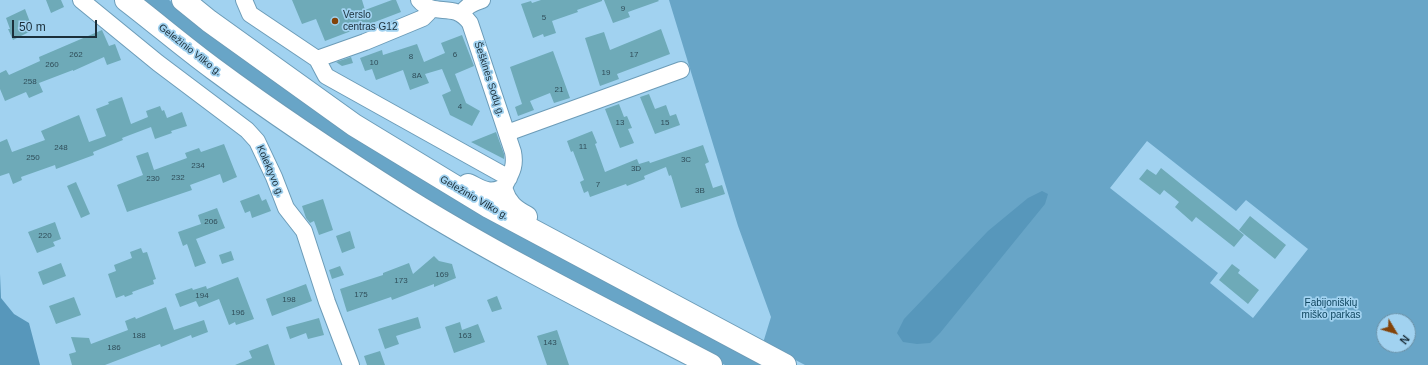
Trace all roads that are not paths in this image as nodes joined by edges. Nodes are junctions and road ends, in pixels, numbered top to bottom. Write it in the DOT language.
graph roads {
  1 [pos="81,0"];
  2 [pos="126,0"];
  3 [pos="183,0"];
  4 [pos="244,0"];
  5 [pos="482,0"];
  6 [pos="425,4"];
  7 [pos="462,13"];
  8 [pos="317,59"];
  9 [pos="681,70"];
  10 [pos="507,133"];
  11 [pos="416,163"];
  12 [pos="506,184"];
  13 [pos="572,252"];
  14 [pos="351,365"];
  15 [pos="711,365"];
  16 [pos="785,365"];
  1 -- 14 [label="street, Kolektyvo g."];
  2 -- 15 [label="highway, Geležinio Vilko g."];
  3 -- 11 [label="highway, Geležinio Vilko g."];
  4 -- 8 [label="street"];
  5 -- 7 [label="street"];
  6 -- 7 [label="street"];
  6 -- 8 [label="street"];
  7 -- 10 [label="street, Šeškinės Sodų g."];
  8 -- 12 [label="street"];
  9 -- 10 [label="street"];
  10 -- 12 [label="street, Šeškinės Sodų g."];
  11 -- 12 [label="highway"];
  11 -- 13 [label="highway, Geležinio Vilko g."];
  12 -- 13 [label="highway"];
  13 -- 16 [label="highway, Geležinio Vilko g."];
}
